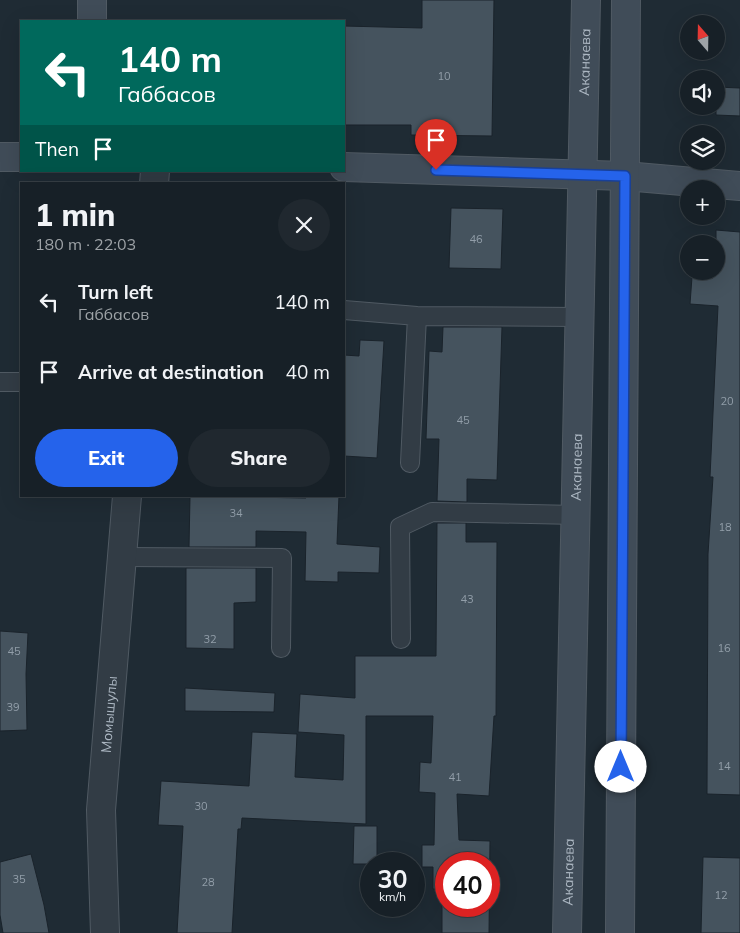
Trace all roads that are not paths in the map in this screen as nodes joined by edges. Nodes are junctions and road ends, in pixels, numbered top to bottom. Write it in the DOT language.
graph roads {
  1 [pos="92,0"];
  2 [pos="586,0"];
  3 [pos="626,0"];
  4 [pos="92,20"];
  5 [pos="0,157"];
  6 [pos="20,157"];
  7 [pos="345,167"];
  8 [pos="584,174"];
  9 [pos="625,176"];
  10 [pos="740,186"];
  11 [pos="345,310"];
  12 [pos="417,316"];
  13 [pos="580,317"];
  14 [pos="0,382"];
  15 [pos="20,382"];
  16 [pos="410,464"];
  17 [pos="127,497"];
  18 [pos="576,514"];
  19 [pos="122,557"];
  20 [pos="400,639"];
  21 [pos="281,648"];
  22 [pos="105,933"];
  23 [pos="567,933"];
  24 [pos="620,933"];
  1 -- 4 [label="street"];
  2 -- 8 [label="street, Аканаева"];
  3 -- 9 [label="street"];
  5 -- 6 [label="street"];
  7 -- 8 [label="street"];
  8 -- 9 [label="street"];
  8 -- 13 [label="street, Аканаева"];
  9 -- 10 [label="street"];
  9 -- 24 [label="street"];
  11 -- 12 [label="lane"];
  12 -- 13 [label="lane"];
  12 -- 16 [label="lane"];
  13 -- 18 [label="street, Аканаева"];
  14 -- 15 [label="lane"];
  17 -- 19 [label="street, Момышулы"];
  18 -- 20 [label="lane"];
  18 -- 23 [label="street, Аканаева"];
  19 -- 21 [label="lane"];
  19 -- 22 [label="street, Момышулы"];
}
